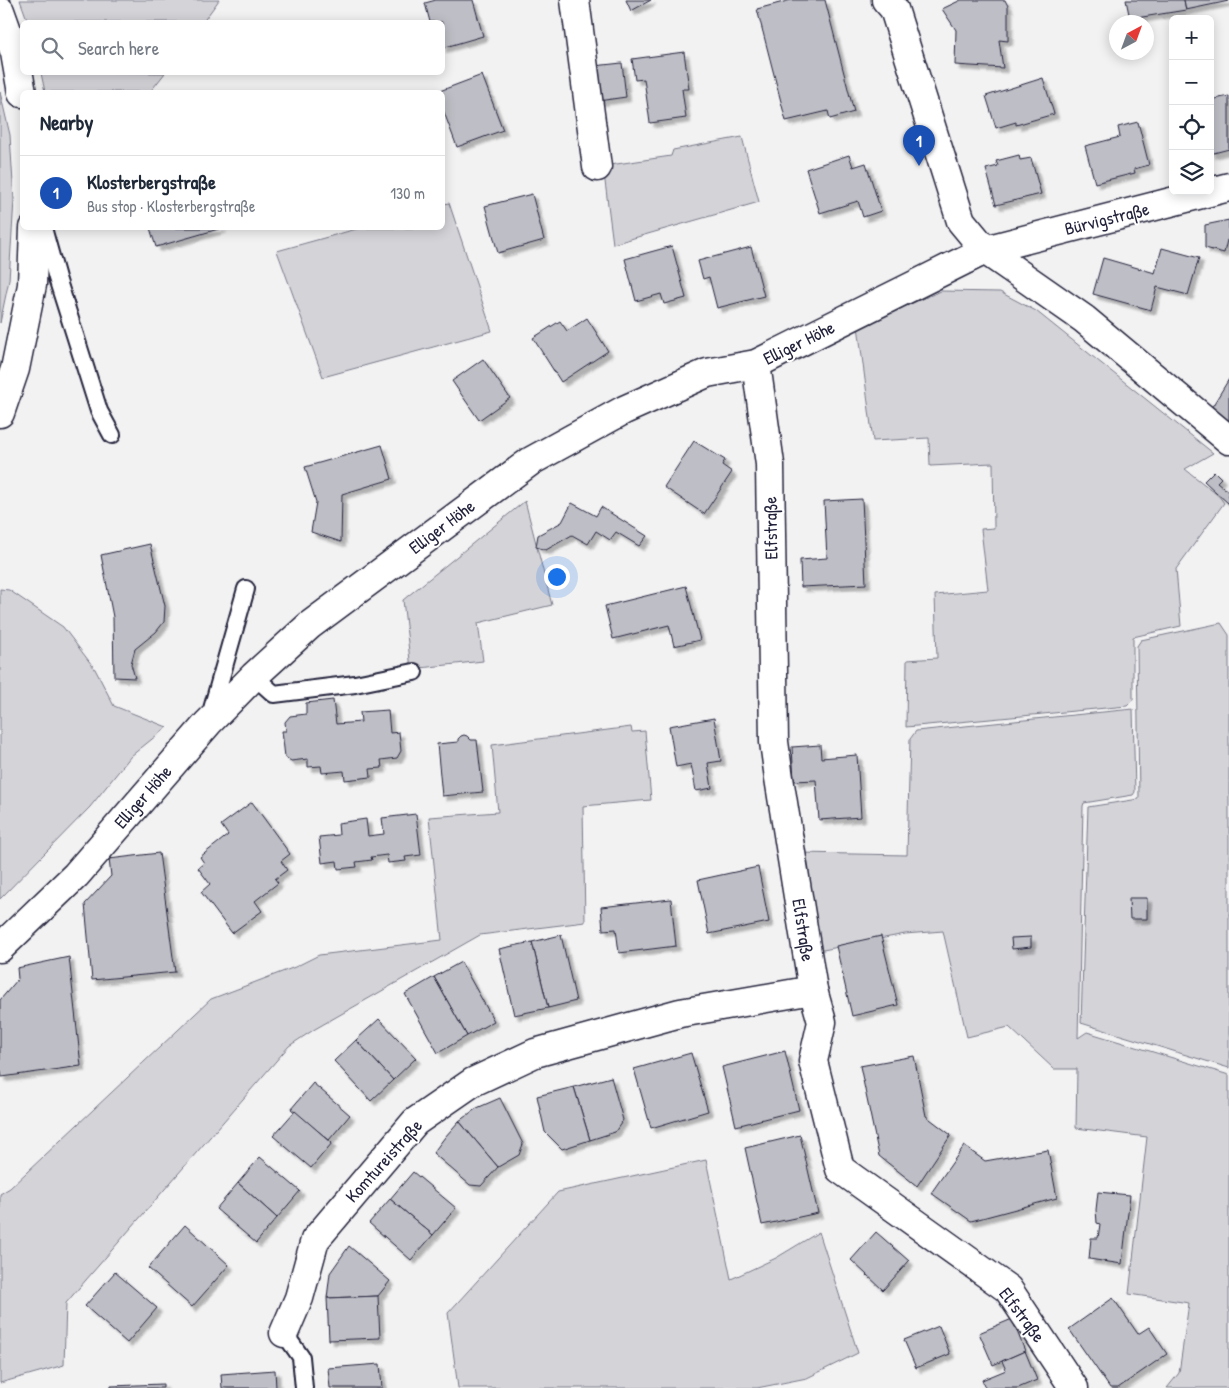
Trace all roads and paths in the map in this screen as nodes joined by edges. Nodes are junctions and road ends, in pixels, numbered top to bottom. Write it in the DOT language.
graph roads {
  1 [pos="575,0"];
  2 [pos="886,0"];
  3 [pos="0,11"];
  4 [pos="21,90"];
  5 [pos="598,167"];
  6 [pos="1229,187"];
  7 [pos="34,230"];
  8 [pos="45,230"];
  9 [pos="985,250"];
  10 [pos="756,364"];
  11 [pos="0,413"];
  12 [pos="112,435"];
  13 [pos="1229,440"];
  14 [pos="246,589"];
  15 [pos="414,672"];
  16 [pos="254,676"];
  17 [pos="208,723"];
  18 [pos="0,948"];
  19 [pos="813,990"];
  20 [pos="284,1333"];
  21 [pos="304,1388"];
  22 [pos="1074,1388"];
  1 -- 5 [label="street"];
  2 -- 9 [label="street"];
  3 -- 4 [label="street"];
  6 -- 9 [label="street, Bürvigstraße"];
  7 -- 11 [label="street"];
  8 -- 12 [label="lane"];
  9 -- 10 [label="street, Elliger Höhe"];
  9 -- 13 [label="street"];
  10 -- 16 [label="street, Elliger Höhe"];
  10 -- 19 [label="street, Elfstraße"];
  14 -- 17 [label="lane"];
  15 -- 16 [label="lane"];
  16 -- 17 [label="street, Elliger Höhe"];
  17 -- 18 [label="street, Elliger Höhe"];
  19 -- 20 [label="street, Komtureistraße"];
  19 -- 22 [label="street, Elfstraße"];
  20 -- 21 [label="lane, Komtureistraße"];
}
